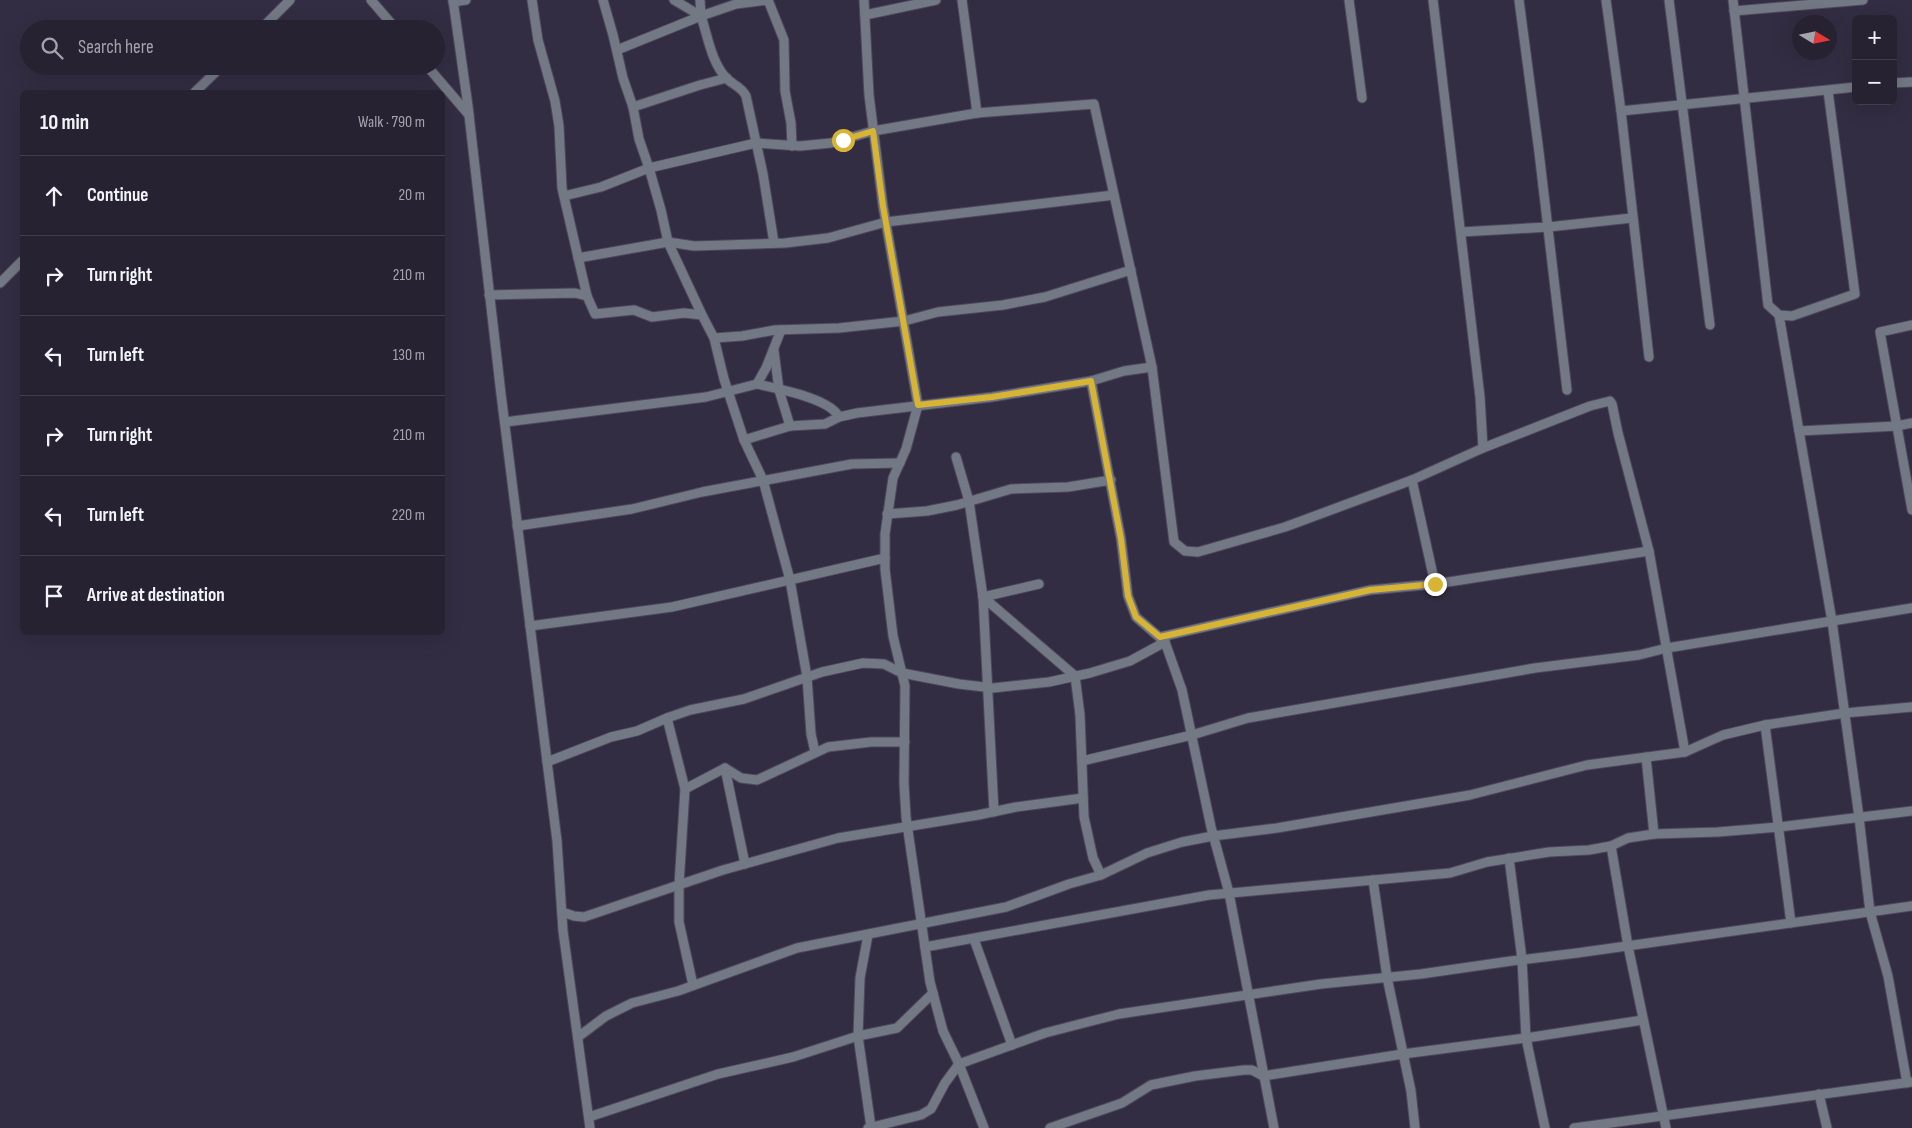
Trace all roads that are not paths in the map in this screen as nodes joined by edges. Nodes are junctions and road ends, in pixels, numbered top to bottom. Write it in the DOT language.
graph roads {
  1 [pos="290,0"];
  2 [pos="371,0"];
  3 [pos="466,0"];
  4 [pos="532,0"];
  5 [pos="603,0"];
  6 [pos="674,0"];
  7 [pos="700,0"];
  8 [pos="768,0"];
  9 [pos="864,0"];
  10 [pos="936,0"];
  11 [pos="962,0"];
  12 [pos="1349,0"];
  13 [pos="1434,0"];
  14 [pos="1519,0"];
  15 [pos="1606,0"];
  16 [pos="1669,0"];
  17 [pos="1733,0"];
  18 [pos="1863,0"];
  19 [pos="453,1"];
  20 [pos="1734,11"];
  21 [pos="865,15"];
  22 [pos="701,16"];
  23 [pos="270,20"];
  24 [pos="388,20"];
  25 [pos="616,50"];
  26 [pos="213,75"];
  27 [pos="436,75"];
  28 [pos="727,78"];
  29 [pos="1912,82"];
  30 [pos="1897,83"];
  31 [pos="1852,88"];
  32 [pos="197,90"];
  33 [pos="1828,91"];
  34 [pos="1362,98"];
  35 [pos="1744,99"];
  36 [pos="1683,104"];
  37 [pos="633,107"];
  38 [pos="1621,110"];
  39 [pos="977,113"];
  40 [pos="469,115"];
  41 [pos="873,131"];
  42 [pos="756,143"];
  43 [pos="792,146"];
  44 [pos="649,168"];
  45 [pos="1114,195"];
  46 [pos="564,196"];
  47 [pos="1632,218"];
  48 [pos="886,222"];
  49 [pos="1548,227"];
  50 [pos="1461,232"];
  51 [pos="668,242"];
  52 [pos="774,242"];
  53 [pos="578,258"];
  54 [pos="20,263"];
  55 [pos="1131,270"];
  56 [pos="0,284"];
  57 [pos="489,295"];
  58 [pos="587,296"];
  59 [pos="702,315"];
  60 [pos="1778,316"];
  61 [pos="904,321"];
  62 [pos="1710,325"];
  63 [pos="1912,325"];
  64 [pos="781,330"];
  65 [pos="714,338"];
  66 [pos="774,349"];
  67 [pos="1649,357"];
  68 [pos="1152,367"];
  69 [pos="1091,381"];
  70 [pos="758,384"];
  71 [pos="728,390"];
  72 [pos="779,390"];
  73 [pos="1567,390"];
  74 [pos="918,405"];
  75 [pos="839,417"];
  76 [pos="505,422"];
  77 [pos="1912,423"];
  78 [pos="790,426"];
  79 [pos="1897,426"];
  80 [pos="1799,431"];
  81 [pos="744,440"];
  82 [pos="1483,448"];
  83 [pos="956,457"];
  84 [pos="900,463"];
  85 [pos="762,480"];
  86 [pos="1110,480"];
  87 [pos="1412,480"];
  88 [pos="969,501"];
  89 [pos="1912,510"];
  90 [pos="887,514"];
  91 [pos="517,526"];
  92 [pos="1649,551"];
  93 [pos="885,558"];
  94 [pos="790,580"];
  95 [pos="1039,584"];
  96 [pos="1435,584"];
  97 [pos="983,596"];
  98 [pos="1912,608"];
  99 [pos="1832,621"];
  100 [pos="530,626"];
  101 [pos="1162,640"];
  102 [pos="1667,648"];
  103 [pos="902,673"];
  104 [pos="1076,676"];
  105 [pos="807,677"];
  106 [pos="987,687"];
  107 [pos="1912,708"];
  108 [pos="1845,713"];
  109 [pos="667,718"];
  110 [pos="1765,725"];
  111 [pos="1192,735"];
  112 [pos="904,742"];
  113 [pos="816,752"];
  114 [pos="1685,752"];
  115 [pos="1646,757"];
  116 [pos="1082,761"];
  117 [pos="547,762"];
  118 [pos="725,768"];
  119 [pos="685,789"];
  120 [pos="1083,798"];
  121 [pos="1912,811"];
  122 [pos="994,812"];
  123 [pos="1860,817"];
  124 [pos="907,826"];
  125 [pos="1780,827"];
  126 [pos="1654,834"];
  127 [pos="1213,836"];
  128 [pos="1611,846"];
  129 [pos="1509,858"];
  130 [pos="745,864"];
  131 [pos="1101,875"];
  132 [pos="1373,880"];
  133 [pos="679,885"];
  134 [pos="1229,893"];
  135 [pos="1912,906"];
  136 [pos="562,912"];
  137 [pos="1870,912"];
  138 [pos="1791,923"];
  139 [pos="922,924"];
  140 [pos="868,935"];
  141 [pos="974,939"];
  142 [pos="1628,946"];
  143 [pos="925,947"];
  144 [pos="1522,959"];
  145 [pos="1387,977"];
  146 [pos="693,985"];
  147 [pos="933,993"];
  148 [pos="1249,994"];
  149 [pos="1643,1020"];
  150 [pos="858,1036"];
  151 [pos="578,1037"];
  152 [pos="1526,1038"];
  153 [pos="1012,1046"];
  154 [pos="1403,1054"];
  155 [pos="959,1064"];
  156 [pos="1263,1076"];
  157 [pos="1909,1083"];
  158 [pos="1818,1094"];
  159 [pos="1662,1115"];
  160 [pos="589,1117"];
  161 [pos="885,1126"];
  162 [pos="590,1128"];
  163 [pos="869,1128"];
  164 [pos="984,1128"];
  165 [pos="1050,1128"];
  166 [pos="1274,1128"];
  167 [pos="1415,1128"];
  168 [pos="1545,1128"];
  169 [pos="1574,1128"];
  170 [pos="1666,1128"];
  171 [pos="1827,1128"];
  1 -- 23 [label="street"];
  2 -- 24 [label="street"];
  3 -- 19 [label="street"];
  4 -- 46 [label="street"];
  5 -- 25 [label="street"];
  6 -- 22 [label="street"];
  7 -- 22 [label="street"];
  8 -- 22 [label="street"];
  8 -- 43 [label="street"];
  9 -- 21 [label="street"];
  10 -- 21 [label="street"];
  11 -- 39 [label="street"];
  12 -- 34 [label="street"];
  13 -- 50 [label="street"];
  14 -- 49 [label="street"];
  15 -- 38 [label="street"];
  16 -- 36 [label="street"];
  17 -- 20 [label="street"];
  18 -- 20 [label="street"];
  19 -- 40 [label="street"];
  20 -- 35 [label="street"];
  21 -- 41 [label="street"];
  22 -- 25 [label="street"];
  22 -- 28 [label="street"];
  25 -- 37 [label="street"];
  26 -- 32 [label="street"];
  27 -- 40 [label="street"];
  28 -- 37 [label="street"];
  28 -- 42 [label="street"];
  29 -- 30 [label="street"];
  31 -- 33 [label="street"];
  33 -- 35 [label="street"];
  33 -- 60 [label="street"];
  35 -- 36 [label="street"];
  35 -- 60 [label="street"];
  36 -- 38 [label="street"];
  36 -- 62 [label="street"];
  37 -- 44 [label="street"];
  38 -- 47 [label="street"];
  39 -- 41 [label="street"];
  39 -- 45 [label="street"];
  40 -- 57 [label="street"];
  41 -- 43 [label="street"];
  41 -- 48 [label="street"];
  42 -- 43 [label="street"];
  42 -- 44 [label="street"];
  42 -- 52 [label="street"];
  44 -- 46 [label="street"];
  44 -- 51 [label="street"];
  45 -- 48 [label="street"];
  45 -- 55 [label="street"];
  46 -- 53 [label="street"];
  47 -- 49 [label="street"];
  47 -- 67 [label="street"];
  48 -- 52 [label="street"];
  48 -- 61 [label="street"];
  49 -- 50 [label="street"];
  49 -- 73 [label="street"];
  50 -- 82 [label="street"];
  51 -- 52 [label="street"];
  51 -- 53 [label="street"];
  51 -- 59 [label="street"];
  53 -- 58 [label="street"];
  54 -- 56 [label="street"];
  55 -- 61 [label="street"];
  55 -- 68 [label="street"];
  57 -- 58 [label="street"];
  57 -- 76 [label="street"];
  58 -- 59 [label="street"];
  59 -- 65 [label="street"];
  60 -- 80 [label="street"];
  61 -- 64 [label="street"];
  61 -- 74 [label="street"];
  63 -- 79 [label="street"];
  64 -- 65 [label="street"];
  64 -- 66 [label="street"];
  65 -- 71 [label="street"];
  66 -- 70 [label="street"];
  66 -- 72 [label="street"];
  68 -- 69 [label="street"];
  68 -- 87 [label="street"];
  69 -- 74 [label="street"];
  69 -- 86 [label="street"];
  70 -- 71 [label="street"];
  70 -- 72 [label="street"];
  71 -- 76 [label="street"];
  71 -- 81 [label="street"];
  72 -- 75 [label="street"];
  72 -- 78 [label="street"];
  74 -- 75 [label="street"];
  74 -- 84 [label="street"];
  75 -- 78 [label="street"];
  76 -- 91 [label="street"];
  77 -- 79 [label="street"];
  78 -- 81 [label="street"];
  79 -- 80 [label="street"];
  79 -- 89 [label="street"];
  80 -- 99 [label="street"];
  81 -- 85 [label="street"];
  82 -- 87 [label="street"];
  82 -- 92 [label="street"];
  83 -- 88 [label="street"];
  84 -- 85 [label="street"];
  84 -- 90 [label="street"];
  85 -- 91 [label="street"];
  85 -- 94 [label="street"];
  86 -- 88 [label="street"];
  86 -- 101 [label="street"];
  87 -- 96 [label="street"];
  88 -- 90 [label="street"];
  88 -- 97 [label="street"];
  90 -- 93 [label="street"];
  91 -- 100 [label="street"];
  92 -- 96 [label="street"];
  92 -- 102 [label="street"];
  93 -- 94 [label="street"];
  93 -- 103 [label="street"];
  94 -- 100 [label="street"];
  94 -- 105 [label="street"];
  95 -- 97 [label="street"];
  96 -- 101 [label="street"];
  97 -- 104 [label="street"];
  97 -- 106 [label="street"];
  98 -- 99 [label="street"];
  99 -- 102 [label="street"];
  99 -- 108 [label="street"];
  100 -- 117 [label="street"];
  101 -- 104 [label="street"];
  101 -- 111 [label="street"];
  102 -- 111 [label="street"];
  102 -- 114 [label="street"];
  103 -- 105 [label="street"];
  103 -- 106 [label="street"];
  103 -- 112 [label="street"];
  104 -- 106 [label="street"];
  104 -- 116 [label="street"];
  105 -- 109 [label="street"];
  105 -- 113 [label="street"];
  106 -- 122 [label="street"];
  107 -- 108 [label="street"];
  108 -- 110 [label="street"];
  108 -- 123 [label="street"];
  109 -- 117 [label="street"];
  109 -- 119 [label="street"];
  110 -- 114 [label="street"];
  110 -- 125 [label="street"];
  111 -- 116 [label="street"];
  111 -- 127 [label="street"];
  112 -- 113 [label="street"];
  112 -- 124 [label="street"];
  113 -- 118 [label="street"];
  114 -- 115 [label="street"];
  115 -- 126 [label="street"];
  115 -- 127 [label="street"];
  116 -- 120 [label="street"];
  117 -- 136 [label="street"];
  118 -- 119 [label="street"];
  118 -- 130 [label="street"];
  119 -- 133 [label="street"];
  120 -- 122 [label="street"];
  120 -- 131 [label="street"];
  121 -- 123 [label="street"];
  122 -- 124 [label="street"];
  123 -- 125 [label="street"];
  123 -- 137 [label="street"];
  124 -- 130 [label="street"];
  124 -- 139 [label="street"];
  125 -- 126 [label="street"];
  125 -- 138 [label="street"];
  126 -- 128 [label="street"];
  127 -- 131 [label="street"];
  127 -- 134 [label="street"];
  128 -- 129 [label="street"];
  128 -- 142 [label="street"];
  129 -- 132 [label="street"];
  129 -- 144 [label="street"];
  130 -- 133 [label="street"];
  131 -- 139 [label="street"];
  132 -- 134 [label="street"];
  132 -- 145 [label="street"];
  133 -- 136 [label="street"];
  133 -- 146 [label="street"];
  134 -- 141 [label="street"];
  134 -- 148 [label="street"];
  135 -- 137 [label="street"];
  136 -- 151 [label="street"];
  137 -- 138 [label="street"];
  137 -- 157 [label="street"];
  138 -- 142 [label="street"];
  139 -- 140 [label="street"];
  139 -- 143 [label="street"];
  140 -- 146 [label="street"];
  140 -- 150 [label="street"];
  141 -- 143 [label="street"];
  141 -- 153 [label="street"];
  142 -- 144 [label="street"];
  142 -- 149 [label="street"];
  143 -- 147 [label="street"];
  144 -- 145 [label="street"];
  144 -- 152 [label="street"];
  145 -- 148 [label="street"];
  145 -- 154 [label="street"];
  146 -- 151 [label="street"];
  147 -- 150 [label="street"];
  147 -- 155 [label="street"];
  148 -- 153 [label="street"];
  148 -- 156 [label="street"];
  149 -- 152 [label="street"];
  149 -- 159 [label="street"];
  150 -- 160 [label="street"];
  150 -- 163 [label="street"];
  151 -- 160 [label="street"];
  152 -- 154 [label="street"];
  152 -- 168 [label="street"];
  153 -- 155 [label="street"];
  154 -- 156 [label="street"];
  154 -- 167 [label="street"];
  155 -- 161 [label="street"];
  155 -- 164 [label="street"];
  156 -- 165 [label="street"];
  156 -- 166 [label="street"];
  157 -- 158 [label="street"];
  158 -- 159 [label="street"];
  158 -- 171 [label="street"];
  159 -- 169 [label="street"];
  159 -- 170 [label="street"];
  160 -- 162 [label="street"];
  161 -- 163 [label="street"];
}
